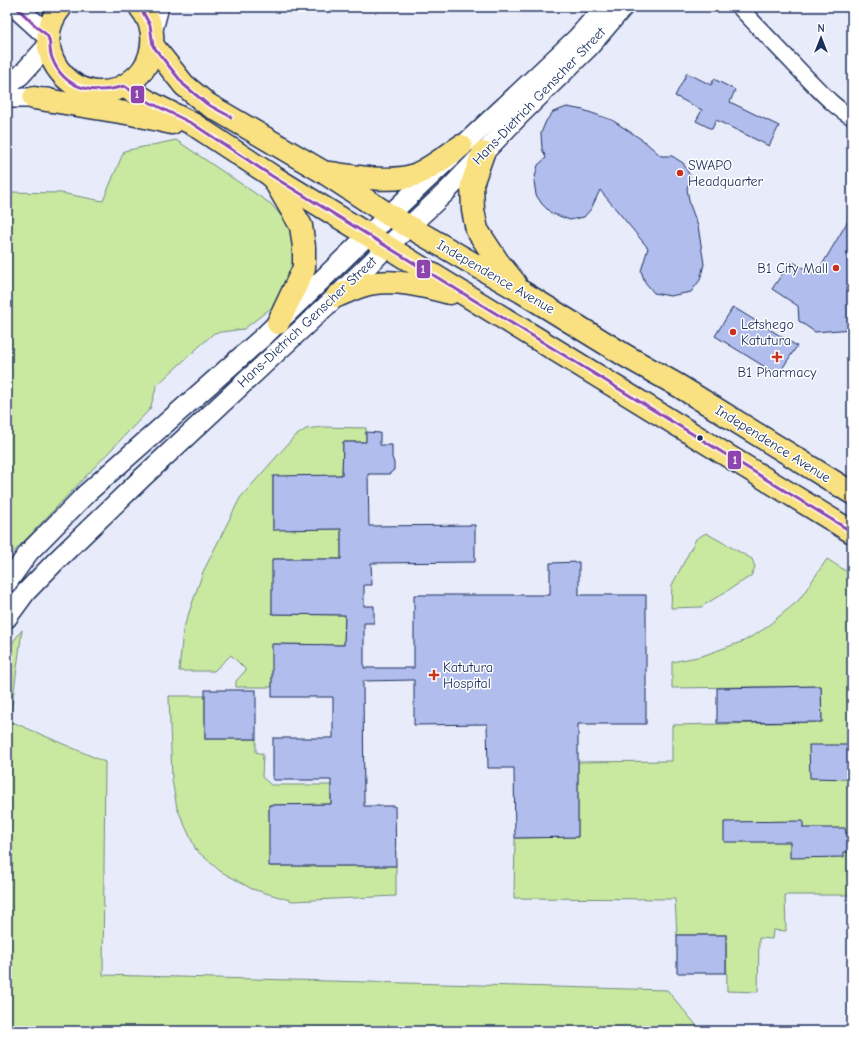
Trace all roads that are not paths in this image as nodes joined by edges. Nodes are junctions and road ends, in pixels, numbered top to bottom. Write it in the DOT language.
graph roads {
  1 [pos="16,7"];
  2 [pos="61,7"];
  3 [pos="140,7"];
  4 [pos="161,7"];
  5 [pos="604,7"];
  6 [pos="623,7"];
  7 [pos="740,7"];
  8 [pos="49,41"];
  9 [pos="153,42"];
  10 [pos="7,85"];
  11 [pos="115,89"];
  12 [pos="7,98"];
  13 [pos="34,98"];
  14 [pos="852,117"];
  15 [pos="211,136"];
  16 [pos="461,146"];
  17 [pos="483,153"];
  18 [pos="325,173"];
  19 [pos="272,176"];
  20 [pos="389,215"];
  21 [pos="410,226"];
  22 [pos="368,234"];
  23 [pos="387,247"];
  24 [pos="522,292"];
  25 [pos="337,296"];
  26 [pos="471,299"];
  27 [pos="278,324"];
  28 [pos="852,493"];
  29 [pos="852,532"];
  30 [pos="7,583"];
  31 [pos="7,618"];
  1 -- 8 [label="main road"];
  2 -- 8 [label="main road"];
  3 -- 9 [label="main road, Independence Avenue"];
  4 -- 9 [label="street"];
  5 -- 16 [label="street, Hans-Dietrich Genscher Street"];
  6 -- 17 [label="street, Hans-Dietrich Genscher Street"];
  7 -- 14 [label="street"];
  8 -- 10 [label="street"];
  8 -- 11 [label="main road"];
  9 -- 11 [label="main road"];
  9 -- 18 [label="main road, Independence Avenue"];
  11 -- 13 [label="street"];
  11 -- 15 [label="main road"];
  12 -- 13 [label="street"];
  13 -- 15 [label="main road"];
  15 -- 19 [label="main road"];
  16 -- 18 [label="main road"];
  16 -- 20 [label="street, Hans-Dietrich Genscher Street"];
  17 -- 21 [label="street, Hans-Dietrich Genscher Street"];
  17 -- 24 [label="main road"];
  18 -- 20 [label="main road, Independence Avenue"];
  19 -- 22 [label="main road"];
  19 -- 27 [label="main road"];
  20 -- 21 [label="main road, Independence Avenue"];
  20 -- 22 [label="street, Hans-Dietrich Genscher Street"];
  21 -- 23 [label="street, Hans-Dietrich Genscher Street"];
  21 -- 24 [label="main road, Independence Avenue"];
  22 -- 23 [label="main road"];
  22 -- 27 [label="street, Hans-Dietrich Genscher Street"];
  23 -- 25 [label="street, Hans-Dietrich Genscher Street"];
  23 -- 26 [label="main road"];
  24 -- 28 [label="main road, Independence Avenue"];
  25 -- 26 [label="main road"];
  25 -- 31 [label="street, Hans-Dietrich Genscher Street"];
  26 -- 29 [label="main road"];
  27 -- 30 [label="street, Hans-Dietrich Genscher Street"];
}
